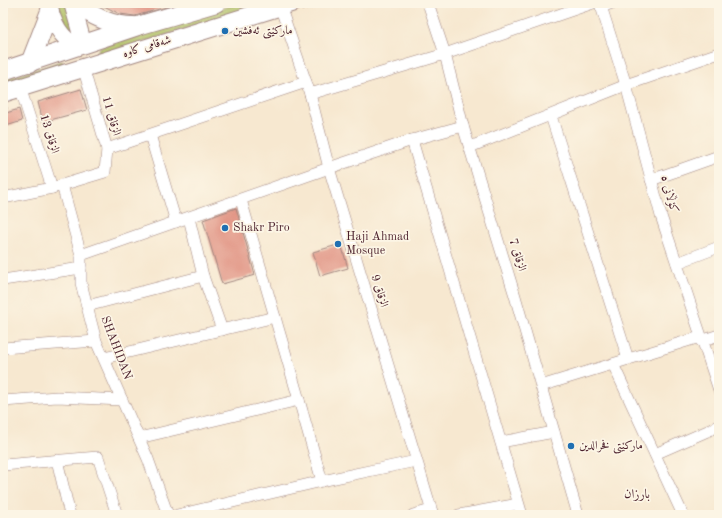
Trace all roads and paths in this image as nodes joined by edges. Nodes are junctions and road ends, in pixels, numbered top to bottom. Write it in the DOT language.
graph roads {
  1 [pos="72,3"];
  2 [pos="76,3"];
  3 [pos="216,3"];
  4 [pos="428,3"];
  5 [pos="612,3"];
  6 [pos="598,4"];
  7 [pos="285,5"];
  8 [pos="49,7"];
  9 [pos="141,25"];
  10 [pos="77,47"];
  11 [pos="719,53"];
  12 [pos="445,54"];
  13 [pos="30,63"];
  14 [pos="83,67"];
  15 [pos="3,71"];
  16 [pos="306,82"];
  17 [pos="626,85"];
  18 [pos="20,87"];
  19 [pos="3,93"];
  20 [pos="310,94"];
  21 [pos="551,116"];
  22 [pos="463,126"];
  23 [pos="150,135"];
  24 [pos="412,140"];
  25 [pos="470,147"];
  26 [pos="107,150"];
  27 [pos="719,156"];
  28 [pos="329,168"];
  29 [pos="652,180"];
  30 [pos="57,187"];
  31 [pos="3,198"];
  32 [pos="241,200"];
  33 [pos="189,218"];
  34 [pos="176,222"];
  35 [pos="719,247"];
  36 [pos="81,255"];
  37 [pos="676,263"];
  38 [pos="81,268"];
  39 [pos="204,276"];
  40 [pos="3,280"];
  41 [pos="87,306"];
  42 [pos="275,317"];
  43 [pos="222,330"];
  44 [pos="719,335"];
  45 [pos="701,339"];
  46 [pos="96,340"];
  47 [pos="3,348"];
  48 [pos="104,358"];
  49 [pos="628,359"];
  50 [pos="614,364"];
  51 [pos="717,375"];
  52 [pos="541,386"];
  53 [pos="719,390"];
  54 [pos="122,400"];
  55 [pos="299,400"];
  56 [pos="3,401"];
  57 [pos="719,426"];
  58 [pos="554,432"];
  59 [pos="139,438"];
  60 [pos="501,442"];
  61 [pos="655,454"];
  62 [pos="57,460"];
  63 [pos="416,461"];
  64 [pos="3,465"];
  65 [pos="322,481"];
  66 [pos="518,504"];
  67 [pos="432,513"];
  68 [pos="70,515"];
  69 [pos="117,515"];
  70 [pos="168,515"];
  71 [pos="177,515"];
  72 [pos="413,515"];
  73 [pos="459,515"];
  74 [pos="522,515"];
  75 [pos="578,515"];
  76 [pos="683,515"];
  1 -- 10 [label="main road"];
  2 -- 9 [label="main road"];
  3 -- 9 [label="main road, شەقامی کاوە"];
  4 -- 12 [label="street, الزقاق 7"];
  5 -- 6 [label="street"];
  6 -- 12 [label="street"];
  6 -- 17 [label="street, کۆڵانی ٥"];
  7 -- 14 [label="main road, شەقامی کاوە"];
  7 -- 16 [label="street, الزقاق 9"];
  8 -- 10 [label="main road"];
  8 -- 13 [label="main road"];
  9 -- 10 [label="main road, شەقامی کاوە"];
  10 -- 13 [label="main road, شەقامی کاوە"];
  10 -- 14 [label="main road"];
  11 -- 17 [label="street"];
  12 -- 20 [label="street"];
  12 -- 22 [label="street, الزقاق 7"];
  13 -- 15 [label="main road, شەقامی کاوە"];
  14 -- 18 [label="main road, شەقامی کاوە"];
  14 -- 26 [label="street, الزقاق 11"];
  16 -- 20 [label="street, الزقاق 9"];
  16 -- 23 [label="street"];
  17 -- 21 [label="street"];
  17 -- 29 [label="street, کۆڵانی ٥"];
  18 -- 19 [label="main road, شەقامی کاوە"];
  18 -- 30 [label="street, الزقاق 13"];
  20 -- 28 [label="street, الزقاق 9"];
  21 -- 25 [label="street"];
  21 -- 49 [label="street"];
  22 -- 24 [label="street"];
  22 -- 25 [label="street, الزقاق 7"];
  23 -- 26 [label="street"];
  23 -- 34 [label="street"];
  24 -- 28 [label="street"];
  24 -- 60 [label="street"];
  25 -- 52 [label="street, الزقاق 7"];
  26 -- 30 [label="street, الزقاق 11"];
  27 -- 29 [label="street"];
  28 -- 32 [label="street"];
  28 -- 63 [label="street, الزقاق 9"];
  29 -- 37 [label="street, کۆڵانی ٥"];
  30 -- 31 [label="street"];
  30 -- 36 [label="street, SHAHIDAN"];
  32 -- 33 [label="street"];
  32 -- 42 [label="street"];
  33 -- 34 [label="street"];
  33 -- 39 [label="street"];
  34 -- 36 [label="street"];
  35 -- 37 [label="street"];
  36 -- 38 [label="street, SHAHIDAN"];
  37 -- 45 [label="street, کۆڵانی ٥"];
  38 -- 40 [label="street"];
  38 -- 41 [label="street, SHAHIDAN"];
  39 -- 41 [label="street"];
  39 -- 43 [label="street"];
  41 -- 46 [label="street, SHAHIDAN"];
  42 -- 43 [label="street"];
  42 -- 55 [label="street"];
  43 -- 48 [label="street"];
  44 -- 45 [label="street"];
  45 -- 49 [label="street"];
  45 -- 51 [label="street, کۆڵانی ٥"];
  46 -- 47 [label="street"];
  46 -- 48 [label="street, SHAHIDAN"];
  48 -- 54 [label="street, SHAHIDAN"];
  49 -- 50 [label="street"];
  50 -- 52 [label="street"];
  50 -- 61 [label="street"];
  51 -- 53 [label="street, کۆڵانی ٥"];
  52 -- 58 [label="street, الزقاق 7"];
  54 -- 56 [label="street"];
  54 -- 59 [label="street, SHAHIDAN"];
  55 -- 59 [label="street"];
  55 -- 65 [label="street"];
  57 -- 61 [label="street"];
  58 -- 60 [label="street"];
  58 -- 75 [label="street, الزقاق 7"];
  59 -- 70 [label="street, SHAHIDAN"];
  60 -- 66 [label="street"];
  61 -- 76 [label="street"];
  62 -- 64 [label="street"];
  62 -- 68 [label="street"];
  62 -- 69 [label="street"];
  63 -- 65 [label="street"];
  63 -- 67 [label="street, الزقاق 9"];
  65 -- 71 [label="street"];
  66 -- 73 [label="street"];
  66 -- 74 [label="street"];
  67 -- 72 [label="street"];
}
